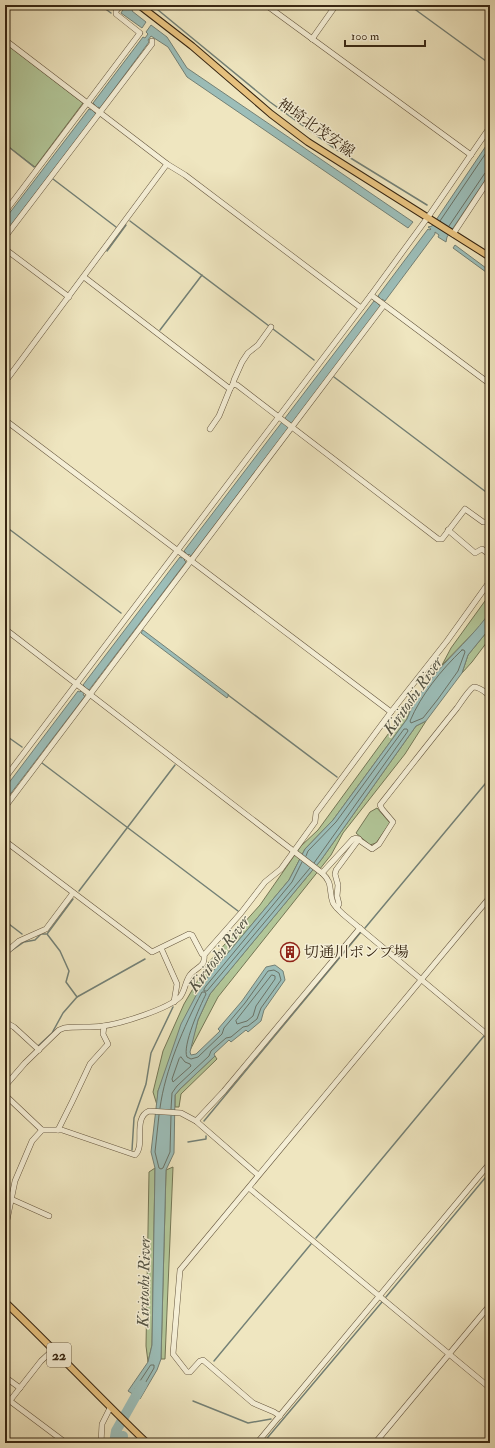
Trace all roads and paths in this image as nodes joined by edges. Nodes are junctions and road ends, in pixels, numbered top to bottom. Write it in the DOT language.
graph roads {
  1 [pos="121,5"];
  2 [pos="139,5"];
  3 [pos="266,5"];
  4 [pos="336,5"];
  5 [pos="312,39"];
  6 [pos="5,40"];
  7 [pos="152,41"];
  8 [pos="87,103"];
  9 [pos="96,109"];
  10 [pos="490,127"];
  11 [pos="471,155"];
  12 [pos="167,164"];
  13 [pos="490,178"];
  14 [pos="5,212"];
  15 [pos="430,218"];
  16 [pos="453,234"];
  17 [pos="5,237"];
  18 [pos="5,249"];
  19 [pos="490,257"];
  20 [pos="84,276"];
  21 [pos="371,295"];
  22 [pos="69,297"];
  23 [pos="381,302"];
  24 [pos="361,308"];
  25 [pos="271,327"];
  26 [pos="5,382"];
  27 [pos="490,384"];
  28 [pos="231,387"];
  29 [pos="280,419"];
  30 [pos="5,420"];
  31 [pos="291,427"];
  32 [pos="210,429"];
  33 [pos="490,522"];
  34 [pos="448,530"];
  35 [pos="178,552"];
  36 [pos="490,555"];
  37 [pos="187,558"];
  38 [pos="490,582"];
  39 [pos="5,629"];
  40 [pos="76,684"];
  41 [pos="86,692"];
  42 [pos="490,696"];
  43 [pos="391,712"];
  44 [pos="5,778"];
  45 [pos="5,808"];
  46 [pos="359,840"];
  47 [pos="5,841"];
  48 [pos="294,852"];
  49 [pos="322,872"];
  50 [pos="73,893"];
  51 [pos="490,897"];
  52 [pos="337,908"];
  53 [pos="360,928"];
  54 [pos="161,948"];
  55 [pos="5,953"];
  56 [pos="204,954"];
  57 [pos="421,980"];
  58 [pos="174,1002"];
  59 [pos="5,1022"];
  60 [pos="104,1026"];
  61 [pos="490,1037"];
  62 [pos="39,1050"];
  63 [pos="5,1086"];
  64 [pos="5,1095"];
  65 [pos="196,1121"];
  66 [pos="42,1130"];
  67 [pos="58,1130"];
  68 [pos="490,1163"];
  69 [pos="258,1175"];
  70 [pos="249,1188"];
  71 [pos="12,1199"];
  72 [pos="49,1216"];
  73 [pos="5,1230"];
  74 [pos="379,1296"];
  75 [pos="5,1302"];
  76 [pos="490,1305"];
  77 [pos="54,1349"];
  78 [pos="450,1354"];
  79 [pos="5,1377"];
  80 [pos="20,1388"];
  81 [pos="490,1388"];
  82 [pos="10,1401"];
  83 [pos="5,1407"];
  84 [pos="112,1409"];
  85 [pos="280,1416"];
  86 [pos="66,1443"];
  87 [pos="101,1443"];
  88 [pos="147,1443"];
  89 [pos="257,1443"];
  90 [pos="375,1443"];
  1 -- 8 [label="street"];
  2 -- 15 [label="main road, 神埼北茂安線"];
  3 -- 5 [label="street"];
  4 -- 5 [label="street"];
  5 -- 11 [label="street"];
  6 -- 8 [label="street"];
  7 -- 9 [label="street"];
  8 -- 9 [label="street"];
  8 -- 14 [label="street"];
  9 -- 12 [label="street"];
  9 -- 17 [label="street"];
  10 -- 11 [label="street"];
  11 -- 15 [label="street"];
  12 -- 20 [label="street"];
  12 -- 24 [label="street"];
  13 -- 16 [label="street"];
  15 -- 16 [label="main road, 神埼北茂安線"];
  15 -- 21 [label="street"];
  16 -- 19 [label="main road, 神埼北茂安線"];
  18 -- 22 [label="street"];
  20 -- 22 [label="street"];
  20 -- 28 [label="street"];
  21 -- 23 [label="street"];
  21 -- 24 [label="street"];
  22 -- 26 [label="street"];
  23 -- 27 [label="street"];
  23 -- 31 [label="street"];
  24 -- 29 [label="street"];
  25 -- 28 [label="street"];
  28 -- 29 [label="street"];
  28 -- 32 [label="street"];
  29 -- 31 [label="street"];
  29 -- 35 [label="street"];
  30 -- 35 [label="street"];
  31 -- 34 [label="street"];
  31 -- 37 [label="street"];
  33 -- 34 [label="street"];
  34 -- 36 [label="street"];
  35 -- 37 [label="street"];
  35 -- 40 [label="street"];
  37 -- 41 [label="street"];
  37 -- 43 [label="street"];
  38 -- 43 [label="street"];
  39 -- 40 [label="street"];
  40 -- 41 [label="street"];
  40 -- 44 [label="street"];
  41 -- 45 [label="street"];
  41 -- 48 [label="street"];
  42 -- 46 [label="street"];
  43 -- 48 [label="street"];
  46 -- 49 [label="street"];
  46 -- 52 [label="street"];
  47 -- 50 [label="street"];
  48 -- 49 [label="street"];
  48 -- 56 [label="street"];
  49 -- 52 [label="street"];
  50 -- 54 [label="street"];
  50 -- 55 [label="street"];
  51 -- 57 [label="street"];
  52 -- 53 [label="street"];
  53 -- 57 [label="street"];
  53 -- 65 [label="street"];
  54 -- 56 [label="street"];
  54 -- 58 [label="street"];
  56 -- 58 [label="street"];
  57 -- 61 [label="street"];
  57 -- 69 [label="street"];
  58 -- 60 [label="street"];
  59 -- 62 [label="street"];
  60 -- 62 [label="street"];
  60 -- 67 [label="street"];
  62 -- 63 [label="street"];
  64 -- 66 [label="street"];
  65 -- 67 [label="street"];
  65 -- 69 [label="street"];
  66 -- 67 [label="street"];
  66 -- 71 [label="street"];
  68 -- 74 [label="street"];
  69 -- 70 [label="street"];
  70 -- 74 [label="street"];
  70 -- 85 [label="street"];
  71 -- 72 [label="street"];
  71 -- 73 [label="street"];
  74 -- 78 [label="street"];
  74 -- 85 [label="street"];
  75 -- 77 [label="main road, 22"];
  76 -- 78 [label="street"];
  77 -- 80 [label="street"];
  77 -- 84 [label="main road, 22"];
  78 -- 81 [label="street"];
  78 -- 90 [label="street"];
  79 -- 80 [label="street"];
  80 -- 82 [label="street"];
  82 -- 83 [label="street"];
  82 -- 86 [label="street"];
  84 -- 87 [label="street"];
  84 -- 88 [label="main road, 22"];
  85 -- 89 [label="street"];
}
